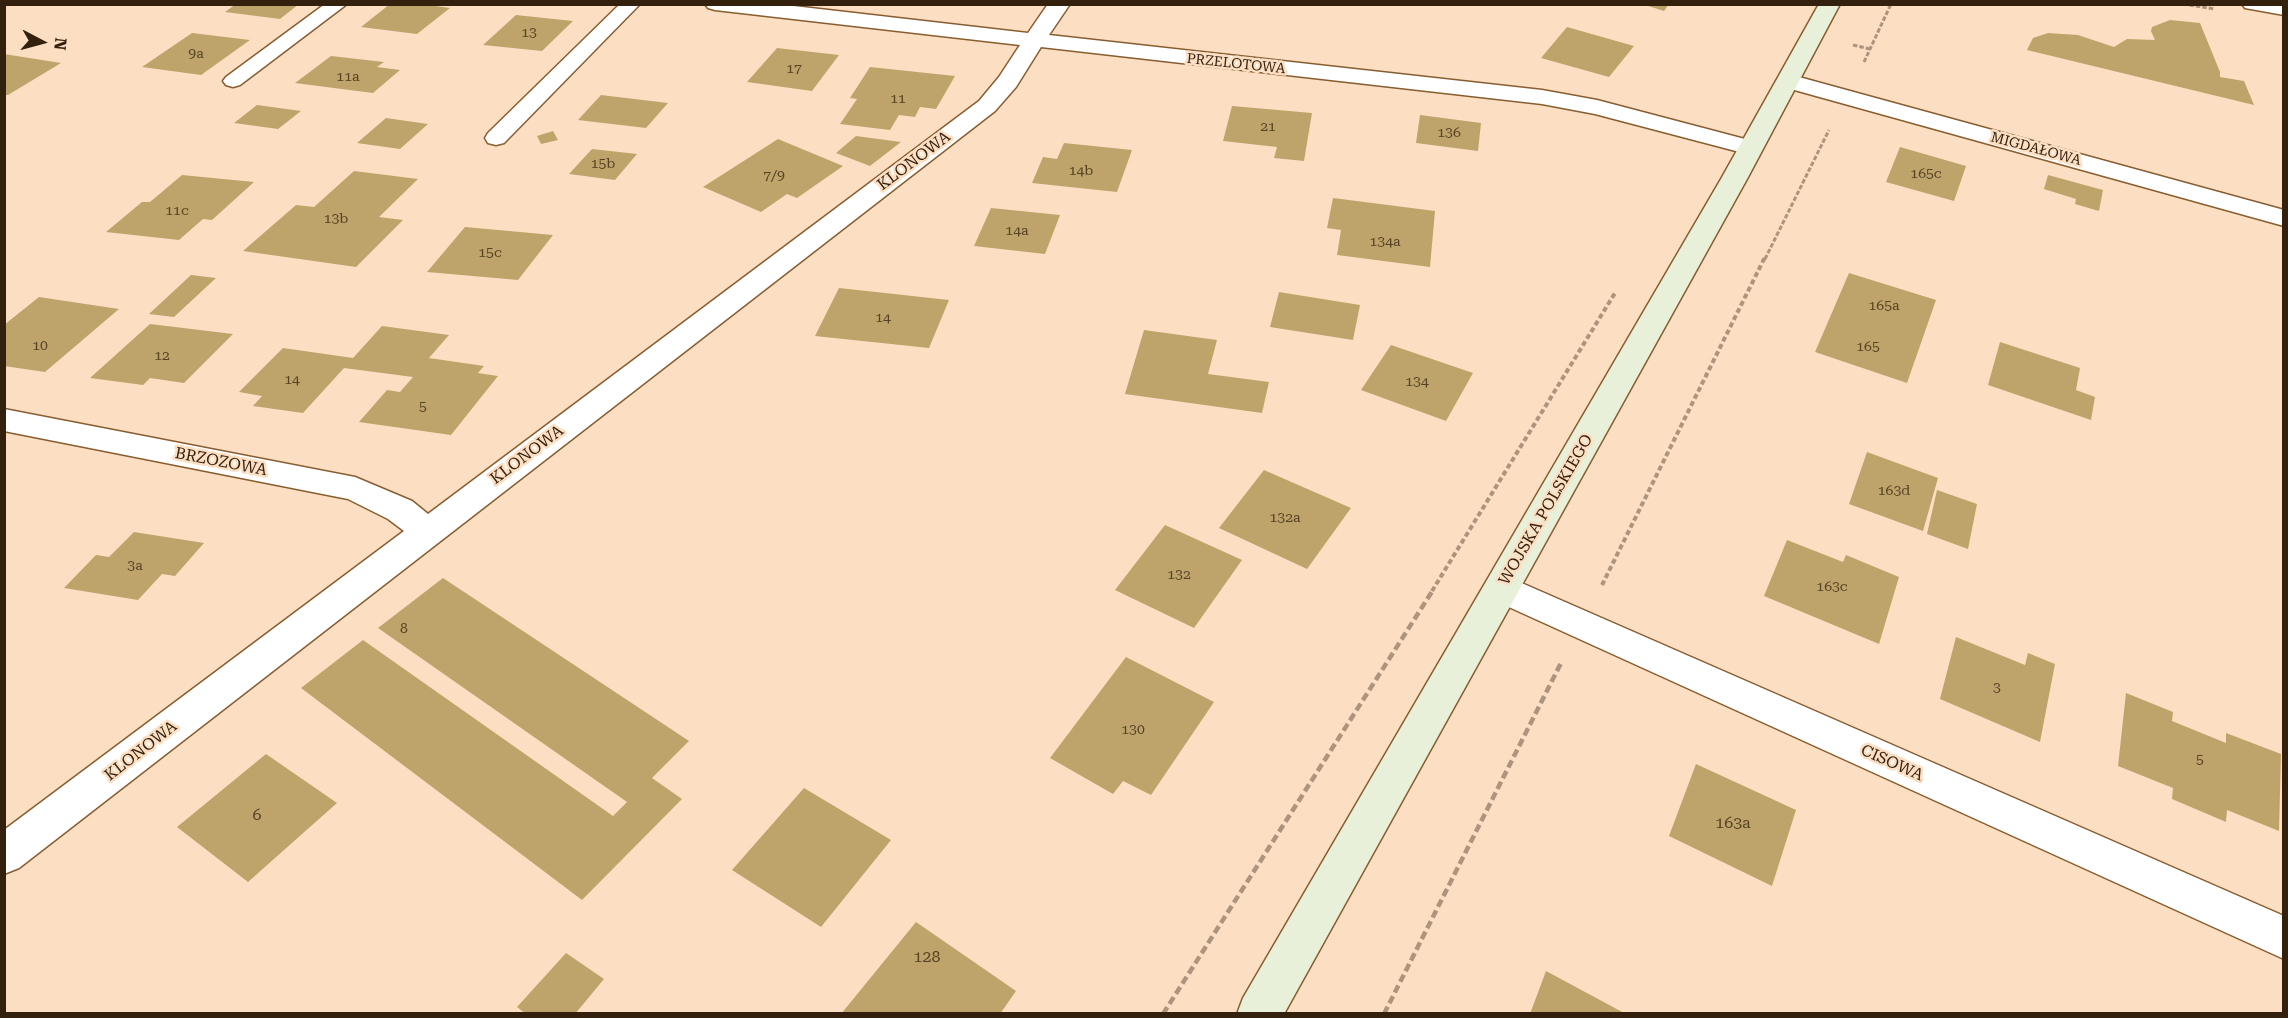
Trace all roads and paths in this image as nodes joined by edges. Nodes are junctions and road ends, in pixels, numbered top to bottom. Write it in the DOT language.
graph roads {
  1 [pos="338,4"];
  2 [pos="631,4"];
  3 [pos="716,4"];
  4 [pos="1059,4"];
  5 [pos="1830,4"];
  6 [pos="1891,4"];
  7 [pos="2252,4"];
  8 [pos="2283,9"];
  9 [pos="1035,42"];
  10 [pos="232,81"];
  11 [pos="1788,81"];
  12 [pos="1847,97"];
  13 [pos="496,138"];
  14 [pos="1751,148"];
  15 [pos="2283,218"];
  16 [pos="1619,287"];
  17 [pos="4,420"];
  18 [pos="427,531"];
  19 [pos="1501,588"];
  20 [pos="1583,625"];
  21 [pos="4,855"];
  22 [pos="2283,938"];
  23 [pos="1162,1014"];
  24 [pos="1259,1014"];
  25 [pos="1384,1014"];
  1 -- 10 [label="lane"];
  2 -- 13 [label="lane"];
  3 -- 9 [label="street, PRZELOTOWA"];
  4 -- 9 [label="street, KLONOWA"];
  5 -- 11 [label="main road, WOJSKA POLSKIEGO"];
  6 -- 12 [label="path"];
  7 -- 8 [label="street"];
  9 -- 14 [label="street, PRZELOTOWA"];
  9 -- 18 [label="street, KLONOWA"];
  11 -- 12 [label="street, MIGDAŁOWA"];
  11 -- 14 [label="main road, WOJSKA POLSKIEGO"];
  12 -- 15 [label="street, MIGDAŁOWA"];
  12 -- 20 [label="path"];
  14 -- 19 [label="main road, WOJSKA POLSKIEGO"];
  16 -- 23 [label="path"];
  17 -- 18 [label="street, BRZOZOWA"];
  18 -- 21 [label="street, KLONOWA"];
  19 -- 20 [label="street, CISOWA"];
  19 -- 24 [label="main road, WOJSKA POLSKIEGO"];
  20 -- 22 [label="street, CISOWA"];
  20 -- 25 [label="path"];
}
